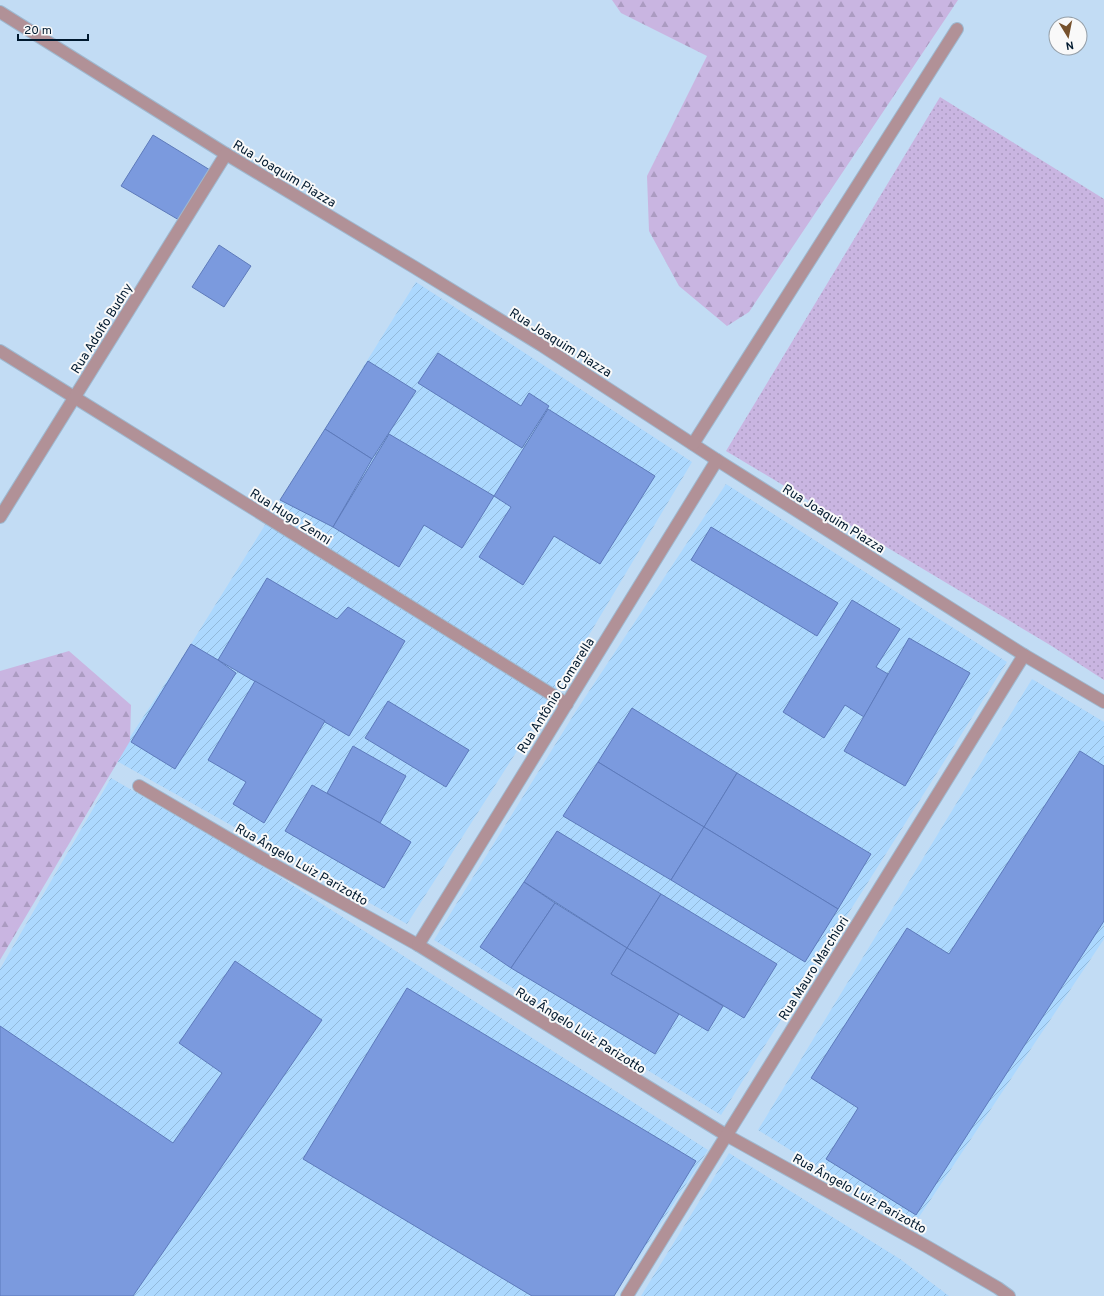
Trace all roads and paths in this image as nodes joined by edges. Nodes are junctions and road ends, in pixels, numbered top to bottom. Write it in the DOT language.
graph roads {
  1 [pos="0,12"];
  2 [pos="957,29"];
  3 [pos="226,154"];
  4 [pos="0,351"];
  5 [pos="74,398"];
  6 [pos="693,444"];
  7 [pos="717,460"];
  8 [pos="0,518"];
  9 [pos="1024,655"];
  10 [pos="1104,702"];
  11 [pos="567,704"];
  12 [pos="139,786"];
  13 [pos="418,945"];
  14 [pos="726,1135"];
  15 [pos="627,1296"];
  16 [pos="1009,1296"];
  1 -- 3 [label="street, Rua Joaquim Piazza"];
  2 -- 6 [label="street"];
  3 -- 5 [label="street, Rua Adolfo Budny"];
  3 -- 6 [label="street, Rua Joaquim Piazza"];
  4 -- 5 [label="street, Rua Hugo Zenni"];
  5 -- 8 [label="street, Rua Adolfo Budny"];
  5 -- 11 [label="street, Rua Hugo Zenni"];
  6 -- 7 [label="street, Rua Joaquim Piazza"];
  7 -- 9 [label="street, Rua Joaquim Piazza"];
  7 -- 11 [label="street, Rua Antônio Comarella"];
  9 -- 10 [label="street, Rua Joaquim Piazza"];
  9 -- 14 [label="street, Rua Mauro Marchiori"];
  11 -- 13 [label="street, Rua Antônio Comarella"];
  12 -- 13 [label="street, Rua Ângelo Luiz Parizotto"];
  13 -- 14 [label="street, Rua Ângelo Luiz Parizotto"];
  14 -- 15 [label="street, Rua Mauro Marchiori"];
  14 -- 16 [label="street, Rua Ângelo Luiz Parizotto"];
}
